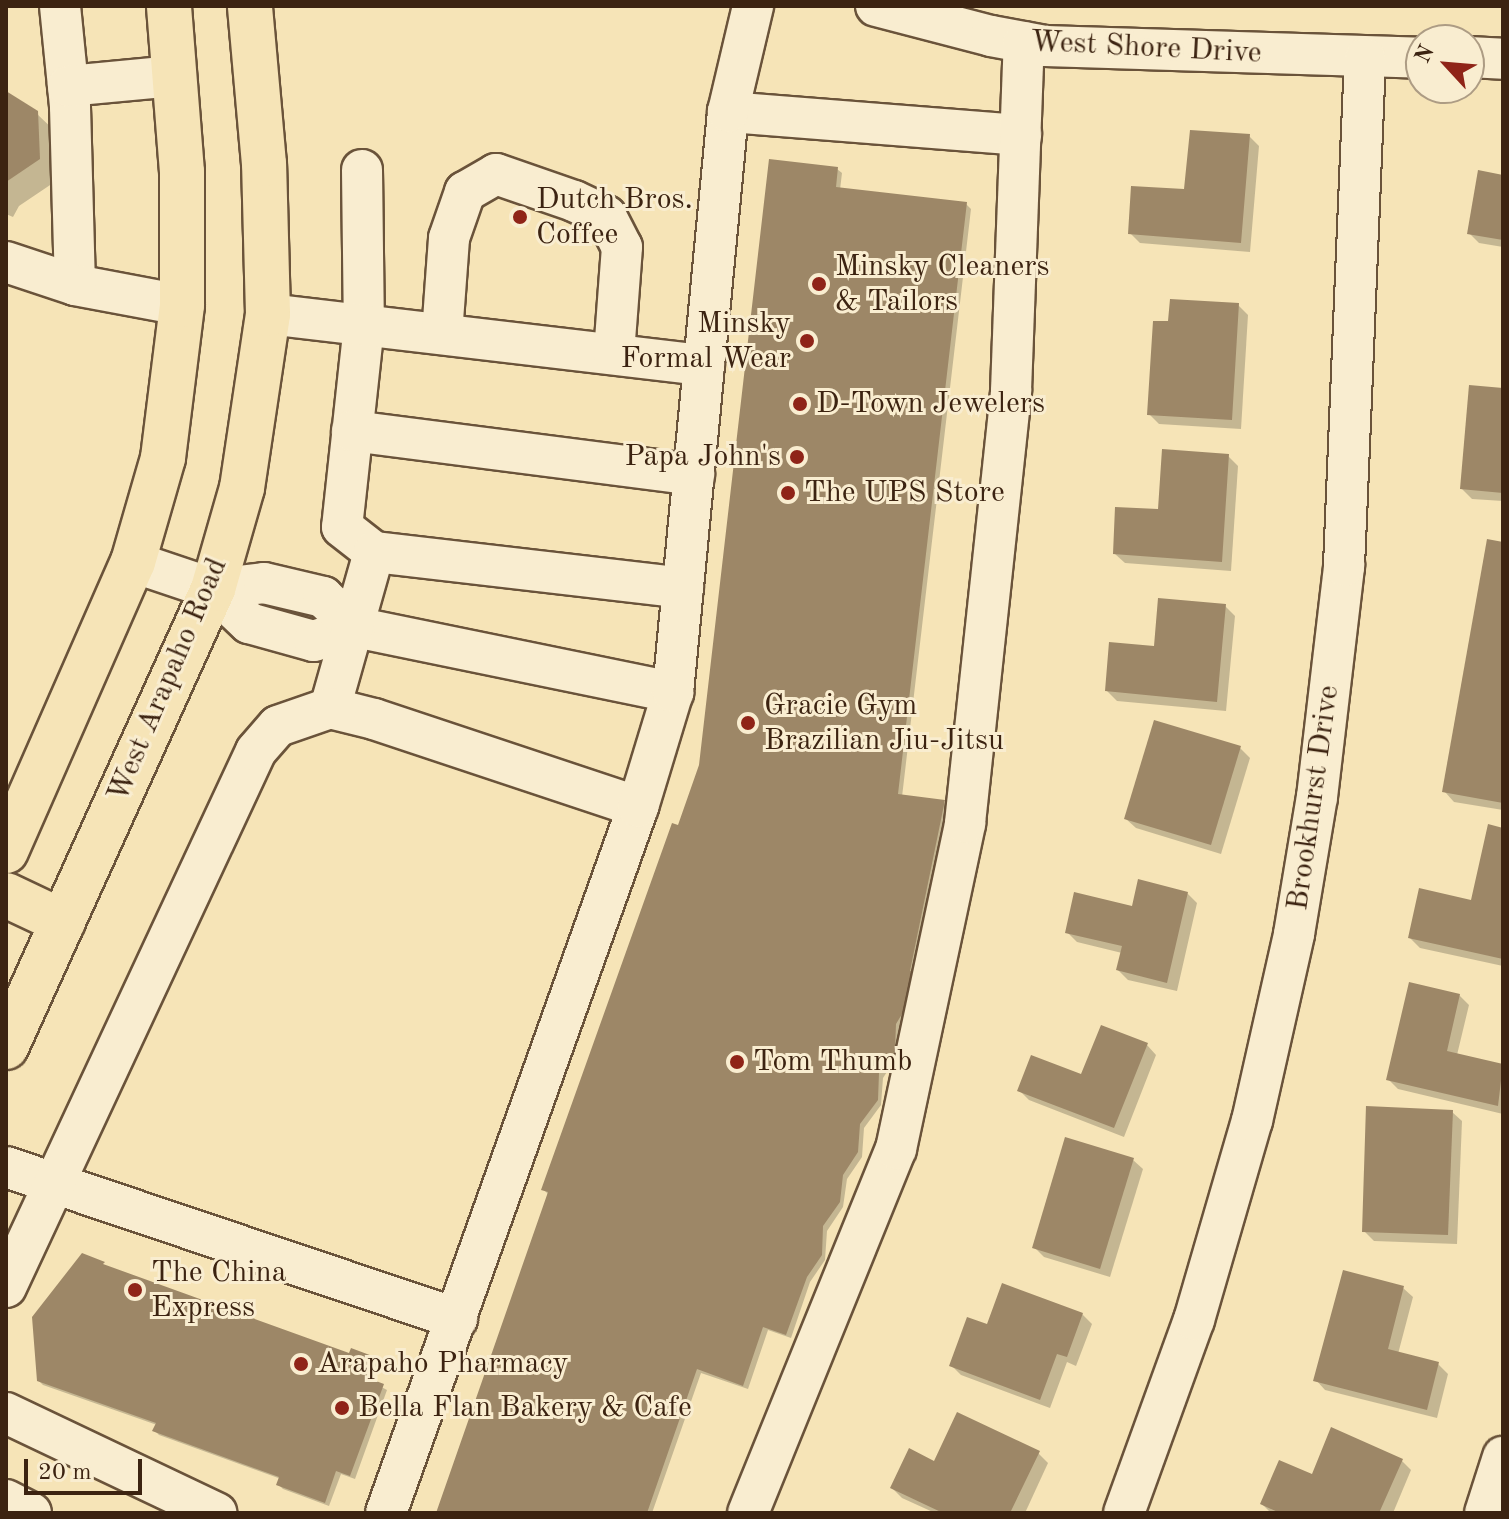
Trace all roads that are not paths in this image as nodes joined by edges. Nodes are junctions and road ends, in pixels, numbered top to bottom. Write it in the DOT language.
graph roads {
  1 [pos="60,6"];
  2 [pos="169,6"];
  3 [pos="250,6"];
  4 [pos="753,6"];
  5 [pos="876,6"];
  6 [pos="1024,42"];
  7 [pos="1365,58"];
  8 [pos="1405,58"];
  9 [pos="173,76"];
  10 [pos="68,86"];
  11 [pos="728,112"];
  12 [pos="1021,135"];
  13 [pos="362,170"];
  14 [pos="6,262"];
  15 [pos="75,285"];
  16 [pos="182,305"];
  17 [pos="268,314"];
  18 [pos="364,325"];
  19 [pos="442,334"];
  20 [pos="614,354"];
  21 [pos="704,365"];
  22 [pos="352,431"];
  23 [pos="694,475"];
  24 [pos="374,552"];
  25 [pos="133,562"];
  26 [pos="683,588"];
  27 [pos="213,589"];
  28 [pos="355,627"];
  29 [pos="673,692"];
  30 [pos="330,708"];
  31 [pos="638,807"];
  32 [pos="6,851"];
  33 [pos="6,895"];
  34 [pos="63,922"];
  35 [pos="6,1047"];
  36 [pos="6,1167"];
  37 [pos="55,1183"];
  38 [pos="6,1287"];
  39 [pos="457,1319"];
  40 [pos="6,1413"];
  41 [pos="1503,1457"];
  42 [pos="6,1500"];
  43 [pos="31,1513"];
  44 [pos="217,1513"];
  45 [pos="386,1513"];
  46 [pos="748,1513"];
  47 [pos="1124,1513"];
  48 [pos="1485,1513"];
  1 -- 10 [label="street"];
  2 -- 9 [label="main road"];
  3 -- 17 [label="main road, West Arapaho Road"];
  4 -- 11 [label="street"];
  5 -- 6 [label="street, West Shore Drive"];
  6 -- 7 [label="street, West Shore Drive"];
  6 -- 12 [label="street"];
  7 -- 8 [label="street, West Shore Drive"];
  7 -- 47 [label="street, Brookhurst Drive"];
  9 -- 10 [label="street"];
  9 -- 16 [label="main road"];
  10 -- 15 [label="street"];
  11 -- 12 [label="street"];
  11 -- 21 [label="street"];
  12 -- 46 [label="street"];
  13 -- 18 [label="street"];
  14 -- 15 [label="street"];
  15 -- 16 [label="street"];
  16 -- 25 [label="main road"];
  17 -- 18 [label="street"];
  17 -- 27 [label="main road, West Arapaho Road"];
  18 -- 19 [label="street"];
  18 -- 22 [label="street"];
  19 -- 20 [label="street"];
  19 -- 20 [label="street"];
  20 -- 21 [label="street"];
  21 -- 23 [label="street"];
  22 -- 23 [label="street"];
  22 -- 24 [label="street"];
  23 -- 26 [label="street"];
  24 -- 26 [label="street"];
  24 -- 28 [label="street"];
  25 -- 27 [label="street"];
  25 -- 32 [label="main road"];
  26 -- 29 [label="street"];
  27 -- 28 [label="street"];
  27 -- 34 [label="main road, West Arapaho Road"];
  28 -- 29 [label="street"];
  28 -- 30 [label="street"];
  29 -- 31 [label="street"];
  30 -- 31 [label="street"];
  30 -- 37 [label="street"];
  31 -- 39 [label="street"];
  33 -- 34 [label="main road"];
  34 -- 35 [label="main road, West Arapaho Road"];
  36 -- 37 [label="street"];
  37 -- 38 [label="street"];
  37 -- 39 [label="street"];
  39 -- 45 [label="street"];
  40 -- 44 [label="street"];
  41 -- 48 [label="street"];
  42 -- 43 [label="street"];
}
